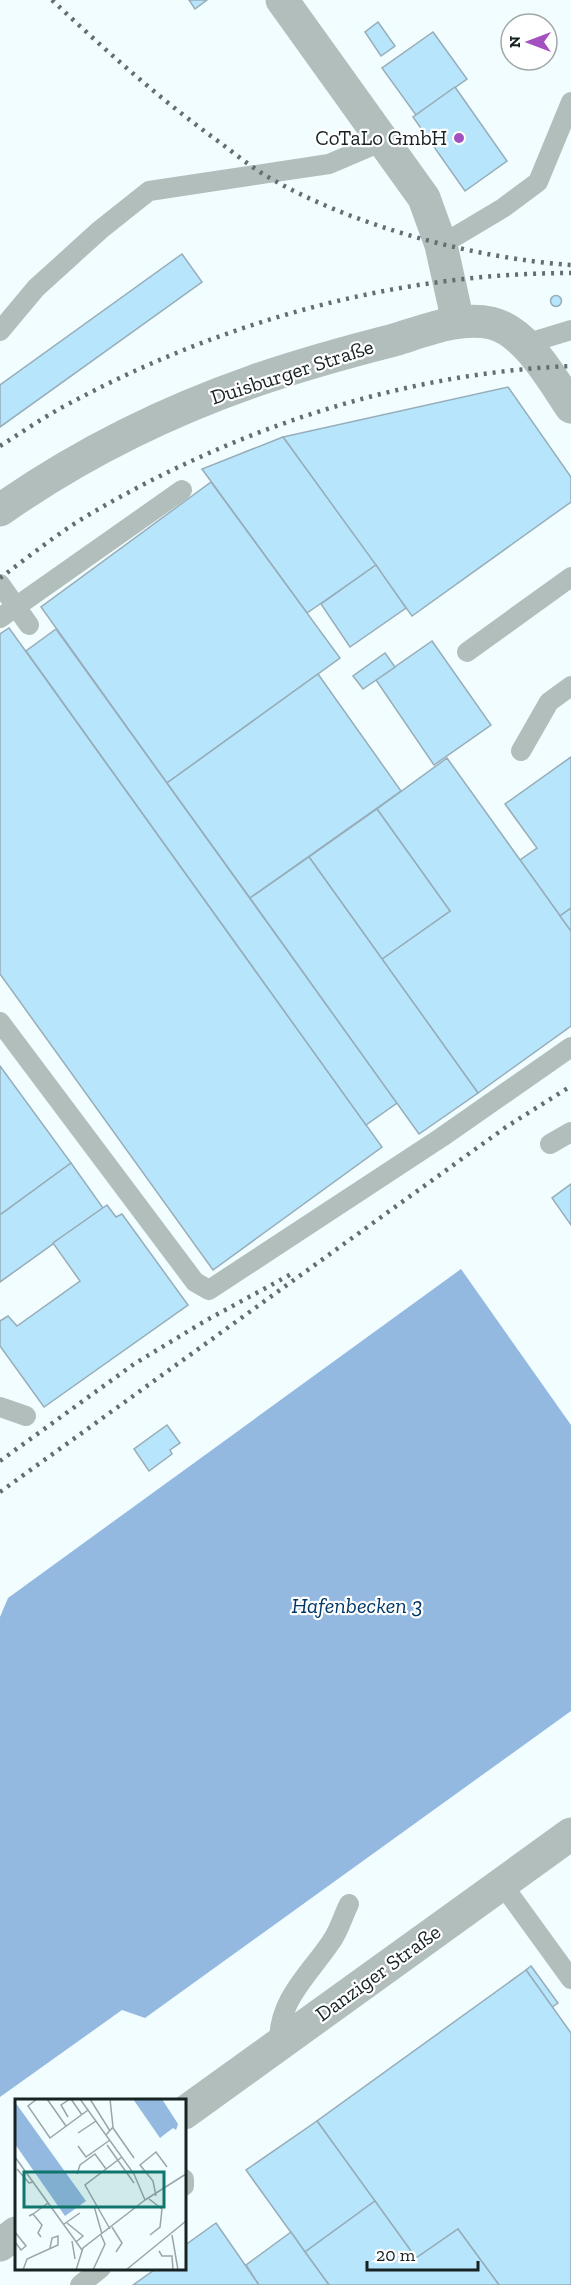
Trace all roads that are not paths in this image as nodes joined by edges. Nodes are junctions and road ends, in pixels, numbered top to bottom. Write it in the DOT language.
graph roads {
  1 [pos="282,0"];
  2 [pos="571,102"];
  3 [pos="383,141"];
  4 [pos="441,245"];
  5 [pos="458,322"];
  6 [pos="571,330"];
  7 [pos="0,331"];
  8 [pos="525,344"];
  9 [pos="571,407"];
  10 [pos="182,490"];
  11 [pos="0,510"];
  12 [pos="571,577"];
  13 [pos="0,584"];
  14 [pos="16,607"];
  15 [pos="0,618"];
  16 [pos="29,625"];
  17 [pos="467,652"];
  18 [pos="571,686"];
  19 [pos="521,751"];
  20 [pos="0,1022"];
  21 [pos="571,1047"];
  22 [pos="571,1132"];
  23 [pos="550,1144"];
  24 [pos="0,1407"];
  25 [pos="26,1416"];
  26 [pos="571,1834"];
  27 [pos="502,1884"];
  28 [pos="349,1904"];
  29 [pos="571,1979"];
  30 [pos="279,2044"];
  31 [pos="186,2111"];
  32 [pos="15,2234"];
  33 [pos="0,2245"];
  34 [pos="99,2270"];
  35 [pos="80,2285"];
  1 -- 3 [label="street"];
  2 -- 4 [label="lane"];
  3 -- 4 [label="street"];
  3 -- 7 [label="lane"];
  4 -- 5 [label="street"];
  5 -- 8 [label="street, Duisburger Straße"];
  5 -- 11 [label="street, Duisburger Straße"];
  6 -- 8 [label="lane"];
  8 -- 9 [label="street, Duisburger Straße"];
  10 -- 14 [label="lane"];
  12 -- 17 [label="lane"];
  13 -- 14 [label="lane"];
  14 -- 15 [label="lane"];
  14 -- 16 [label="lane"];
  18 -- 19 [label="lane"];
  20 -- 21 [label="lane"];
  22 -- 23 [label="lane"];
  24 -- 25 [label="lane"];
  26 -- 27 [label="street, Danziger Straße"];
  27 -- 29 [label="lane"];
  27 -- 30 [label="street, Danziger Straße"];
  28 -- 30 [label="lane"];
  30 -- 31 [label="street, Danziger Straße"];
  32 -- 33 [label="street"];
  34 -- 35 [label="lane"];
}
